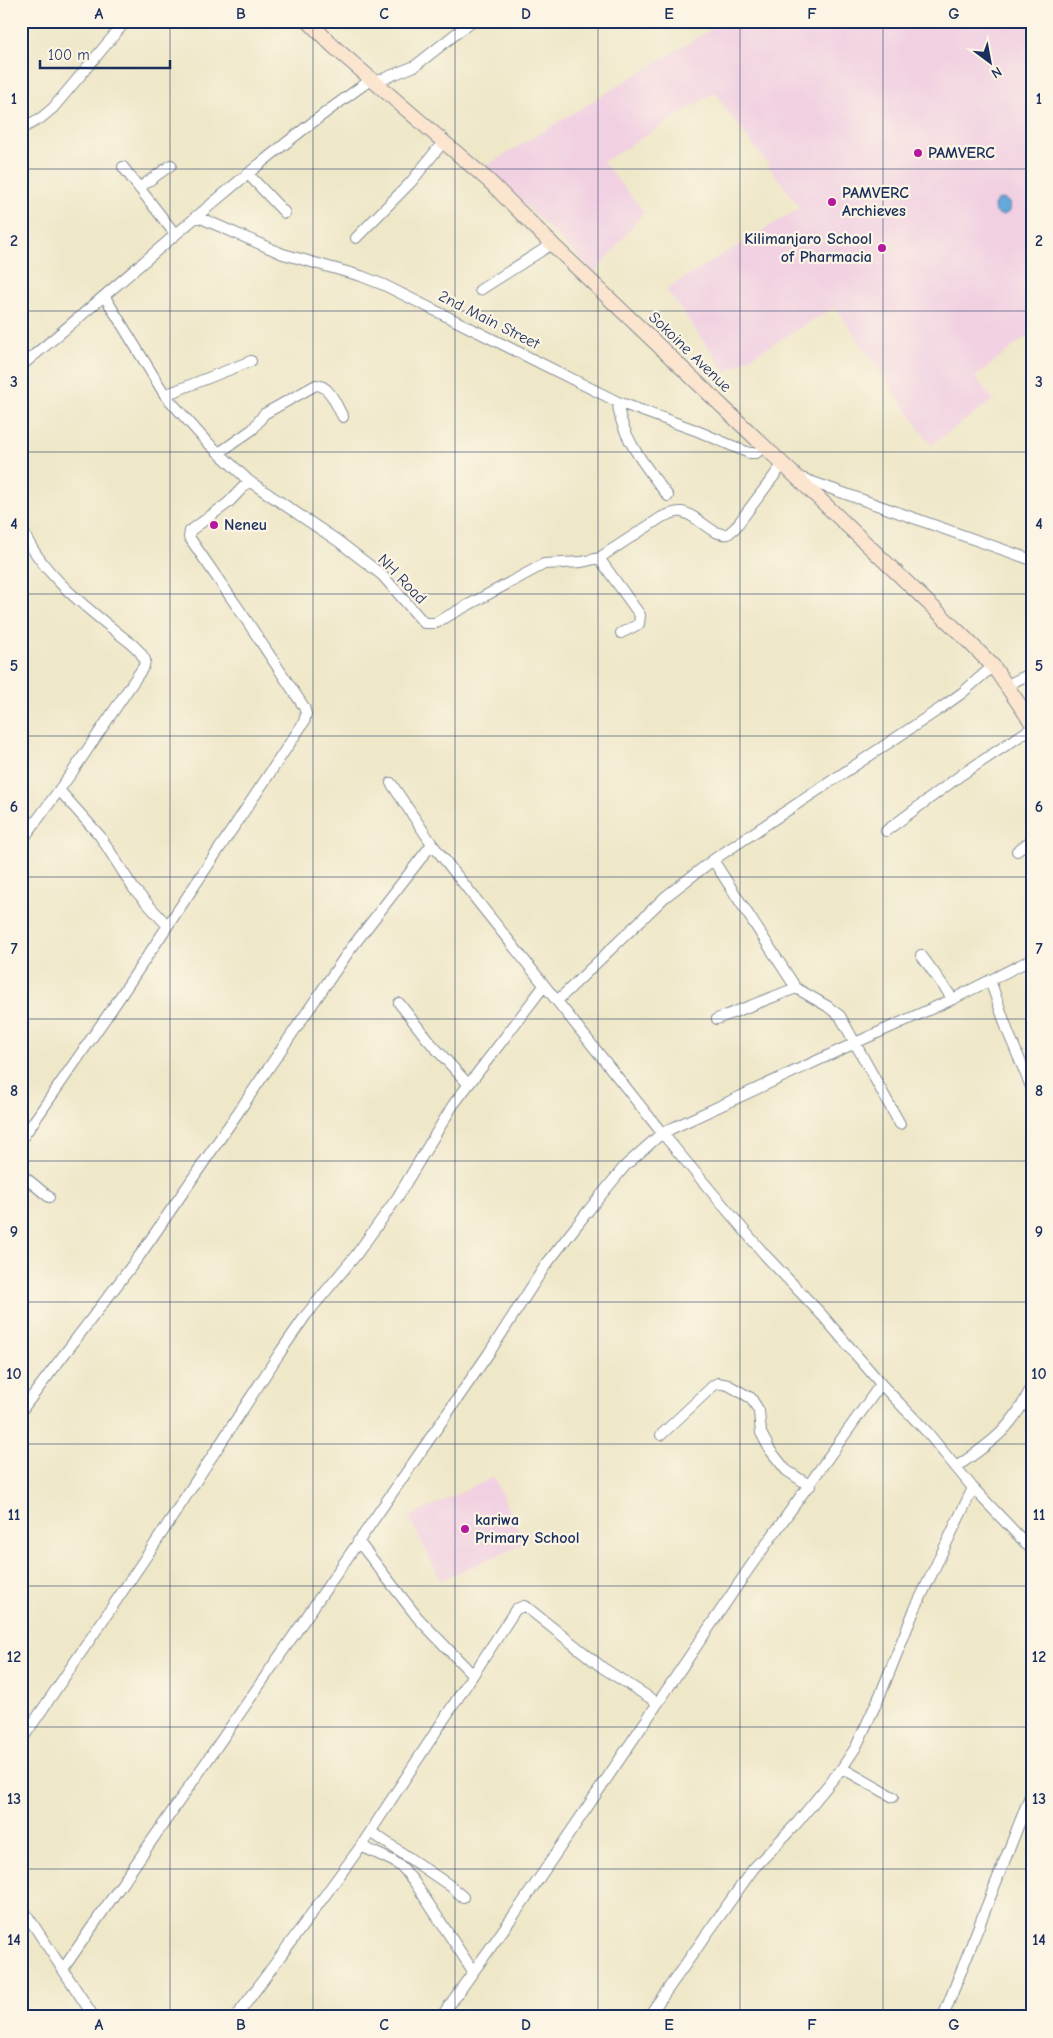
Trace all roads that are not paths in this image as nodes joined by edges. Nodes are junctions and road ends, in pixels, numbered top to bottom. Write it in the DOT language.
graph roads {
  1 [pos="126,21"];
  2 [pos="308,21"];
  3 [pos="472,21"];
  4 [pos="373,81"];
  5 [pos="21,129"];
  6 [pos="444,141"];
  7 [pos="171,165"];
  8 [pos="123,166"];
  9 [pos="248,174"];
  10 [pos="139,188"];
  11 [pos="285,213"];
  12 [pos="196,216"];
  13 [pos="174,234"];
  14 [pos="356,238"];
  15 [pos="552,244"];
  16 [pos="480,290"];
  17 [pos="105,297"];
  18 [pos="251,360"];
  19 [pos="21,366"];
  20 [pos="165,395"];
  21 [pos="618,402"];
  22 [pos="343,417"];
  23 [pos="764,447"];
  24 [pos="219,453"];
  25 [pos="784,464"];
  26 [pos="800,478"];
  27 [pos="248,480"];
  28 [pos="668,496"];
  29 [pos="22,531"];
  30 [pos="599,558"];
  31 [pos="1032,560"];
  32 [pos="621,634"];
  33 [pos="993,666"];
  34 [pos="1032,673"];
  35 [pos="1006,685"];
  36 [pos="1032,722"];
  37 [pos="1032,728"];
  38 [pos="391,783"];
  39 [pos="59,790"];
  40 [pos="886,831"];
  41 [pos="1032,840"];
  42 [pos="21,842"];
  43 [pos="432,844"];
  44 [pos="1017,851"];
  45 [pos="713,860"];
  46 [pos="167,925"];
  47 [pos="921,955"];
  48 [pos="1032,959"];
  49 [pos="990,980"];
  50 [pos="544,986"];
  51 [pos="796,988"];
  52 [pos="953,999"];
  53 [pos="557,1000"];
  54 [pos="399,1003"];
  55 [pos="717,1019"];
  56 [pos="855,1043"];
  57 [pos="468,1084"];
  58 [pos="1032,1089"];
  59 [pos="900,1124"];
  60 [pos="662,1133"];
  61 [pos="21,1140"];
  62 [pos="21,1174"];
  63 [pos="49,1197"];
  64 [pos="881,1384"];
  65 [pos="1032,1385"];
  66 [pos="21,1411"];
  67 [pos="661,1435"];
  68 [pos="956,1467"];
  69 [pos="810,1486"];
  70 [pos="973,1488"];
  71 [pos="358,1541"];
  72 [pos="1032,1550"];
  73 [pos="473,1675"];
  74 [pos="658,1703"];
  75 [pos="21,1741"];
  76 [pos="842,1768"];
  77 [pos="1032,1791"];
  78 [pos="893,1798"];
  79 [pos="372,1832"];
  80 [pos="361,1846"];
  81 [pos="463,1897"];
  82 [pos="21,1906"];
  83 [pos="25,1921"];
  84 [pos="62,1969"];
  85 [pos="473,1971"];
  86 [pos="94,2017"];
  87 [pos="236,2017"];
  88 [pos="441,2017"];
  89 [pos="648,2017"];
  90 [pos="943,2017"];
  1 -- 5 [label="street"];
  2 -- 4 [label="street, Sokoine Avenue"];
  3 -- 4 [label="street"];
  4 -- 6 [label="street, Sokoine Avenue"];
  4 -- 9 [label="street"];
  6 -- 14 [label="street"];
  6 -- 15 [label="street, Sokoine Avenue"];
  7 -- 10 [label="street"];
  8 -- 10 [label="street"];
  9 -- 11 [label="street"];
  9 -- 12 [label="street"];
  10 -- 13 [label="street"];
  12 -- 13 [label="street"];
  12 -- 21 [label="street, 2nd Main Street"];
  13 -- 17 [label="street"];
  15 -- 16 [label="street"];
  15 -- 23 [label="street, Sokoine Avenue"];
  17 -- 19 [label="street"];
  17 -- 20 [label="street, NH Road"];
  18 -- 20 [label="street"];
  20 -- 24 [label="street, NH Road"];
  21 -- 23 [label="street, 2nd Main Street"];
  21 -- 28 [label="street"];
  22 -- 24 [label="street"];
  23 -- 25 [label="street, Sokoine Avenue"];
  24 -- 27 [label="street, NH Road"];
  25 -- 26 [label="street, Sokoine Avenue"];
  25 -- 30 [label="street, NH Road"];
  26 -- 31 [label="street"];
  26 -- 33 [label="street, Sokoine Avenue"];
  27 -- 30 [label="street, NH Road"];
  27 -- 46 [label="street"];
  29 -- 39 [label="street"];
  30 -- 32 [label="street"];
  33 -- 35 [label="street, Sokoine Avenue"];
  33 -- 45 [label="street"];
  34 -- 35 [label="street"];
  35 -- 36 [label="street, Sokoine Avenue"];
  37 -- 40 [label="street"];
  38 -- 43 [label="street"];
  39 -- 42 [label="street"];
  39 -- 46 [label="street"];
  41 -- 44 [label="street"];
  43 -- 50 [label="street"];
  43 -- 66 [label="street"];
  45 -- 51 [label="street"];
  45 -- 53 [label="street"];
  46 -- 61 [label="street"];
  47 -- 52 [label="street"];
  48 -- 49 [label="street"];
  49 -- 52 [label="street"];
  49 -- 58 [label="street"];
  50 -- 53 [label="street"];
  50 -- 57 [label="street"];
  51 -- 55 [label="street"];
  51 -- 56 [label="street"];
  52 -- 56 [label="street"];
  53 -- 60 [label="street"];
  54 -- 57 [label="street"];
  56 -- 59 [label="street"];
  56 -- 60 [label="street"];
  57 -- 75 [label="street"];
  60 -- 64 [label="street"];
  60 -- 71 [label="street"];
  62 -- 63 [label="street"];
  64 -- 68 [label="street"];
  64 -- 69 [label="street"];
  65 -- 68 [label="street"];
  67 -- 69 [label="street"];
  68 -- 70 [label="street"];
  69 -- 74 [label="street"];
  70 -- 72 [label="street"];
  70 -- 76 [label="street"];
  71 -- 73 [label="street"];
  71 -- 84 [label="street"];
  73 -- 74 [label="street"];
  73 -- 79 [label="street"];
  74 -- 85 [label="street"];
  76 -- 78 [label="street"];
  76 -- 89 [label="street"];
  77 -- 90 [label="street"];
  79 -- 80 [label="street"];
  79 -- 81 [label="street"];
  80 -- 85 [label="street"];
  80 -- 87 [label="street"];
  82 -- 83 [label="street"];
  83 -- 84 [label="street"];
  84 -- 86 [label="street"];
  85 -- 88 [label="street"];
}
